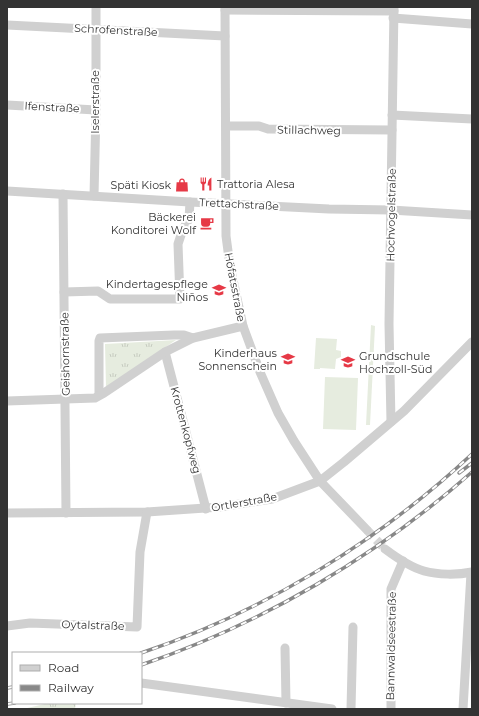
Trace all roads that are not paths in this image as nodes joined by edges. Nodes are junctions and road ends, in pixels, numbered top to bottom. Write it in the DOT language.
graph roads {
  1 [pos="96,7"];
  2 [pos="225,9"];
  3 [pos="394,12"];
  4 [pos="472,24"];
  5 [pos="7,25"];
  6 [pos="96,29"];
  7 [pos="225,36"];
  8 [pos="7,105"];
  9 [pos="96,110"];
  10 [pos="392,115"];
  11 [pos="472,119"];
  12 [pos="226,126"];
  13 [pos="392,130"];
  14 [pos="7,191"];
  15 [pos="63,194"];
  16 [pos="94,196"];
  17 [pos="190,202"];
  18 [pos="226,203"];
  19 [pos="391,210"];
  20 [pos="472,215"];
  21 [pos="64,292"];
  22 [pos="243,326"];
  23 [pos="193,338"];
  24 [pos="472,342"];
  25 [pos="166,352"];
  26 [pos="99,395"];
  27 [pos="66,400"];
  28 [pos="7,401"];
  29 [pos="391,422"];
  30 [pos="320,481"];
  31 [pos="206,509"];
  32 [pos="147,512"];
  33 [pos="7,513"];
  34 [pos="66,513"];
  35 [pos="367,530"];
  36 [pos="385,549"];
  37 [pos="403,561"];
  38 [pos="471,573"];
  39 [pos="7,626"];
  40 [pos="353,627"];
  41 [pos="285,648"];
  42 [pos="142,684"];
  43 [pos="286,702"];
  44 [pos="268,705"];
  45 [pos="332,709"];
  46 [pos="351,709"];
  47 [pos="391,709"];
  48 [pos="463,709"];
  1 -- 6 [label="street, Iselerstraße"];
  2 -- 3 [label="street"];
  2 -- 7 [label="street, Höfatsstraße"];
  3 -- 4 [label="street"];
  3 -- 10 [label="street, Hochvogelstraße"];
  5 -- 6 [label="street, Schrofenstraße"];
  6 -- 7 [label="street, Schrofenstraße"];
  6 -- 9 [label="street, Iselerstraße"];
  7 -- 12 [label="street, Höfatsstraße"];
  8 -- 9 [label="street, Ifenstraße"];
  9 -- 16 [label="street, Iselerstraße"];
  10 -- 11 [label="street"];
  10 -- 13 [label="street, Hochvogelstraße"];
  12 -- 13 [label="street, Stillachweg"];
  12 -- 18 [label="street, Höfatsstraße"];
  13 -- 19 [label="street, Hochvogelstraße"];
  14 -- 15 [label="street, Trettachstraße"];
  15 -- 16 [label="street, Trettachstraße"];
  15 -- 21 [label="street, Geishornstraße"];
  16 -- 17 [label="street, Trettachstraße"];
  17 -- 18 [label="street, Trettachstraße"];
  17 -- 21 [label="street"];
  18 -- 19 [label="street, Trettachstraße"];
  18 -- 22 [label="street, Höfatsstraße"];
  19 -- 20 [label="street, Trettachstraße"];
  19 -- 29 [label="street, Hochvogelstraße"];
  21 -- 27 [label="street, Geishornstraße"];
  22 -- 23 [label="street"];
  22 -- 30 [label="street, Höfatsstraße"];
  23 -- 25 [label="street"];
  23 -- 26 [label="street"];
  24 -- 29 [label="street, Ortlerstraße"];
  25 -- 26 [label="street"];
  25 -- 31 [label="street, Krottenkopfweg"];
  26 -- 27 [label="street"];
  27 -- 28 [label="street"];
  27 -- 34 [label="street, Geishornstraße"];
  29 -- 30 [label="street, Ortlerstraße"];
  30 -- 31 [label="street, Ortlerstraße"];
  30 -- 35 [label="street, Höfatsstraße"];
  31 -- 32 [label="street, Ortlerstraße"];
  32 -- 34 [label="street, Ortlerstraße"];
  32 -- 39 [label="street, Oytalstraße"];
  33 -- 34 [label="street, Ortlerstraße"];
  36 -- 37 [label="street"];
  37 -- 38 [label="street"];
  37 -- 47 [label="street, Bannwaldseestraße"];
  38 -- 48 [label="street"];
  40 -- 46 [label="street"];
  41 -- 43 [label="street"];
  42 -- 44 [label="street"];
  43 -- 44 [label="street"];
  43 -- 45 [label="street"];
}
